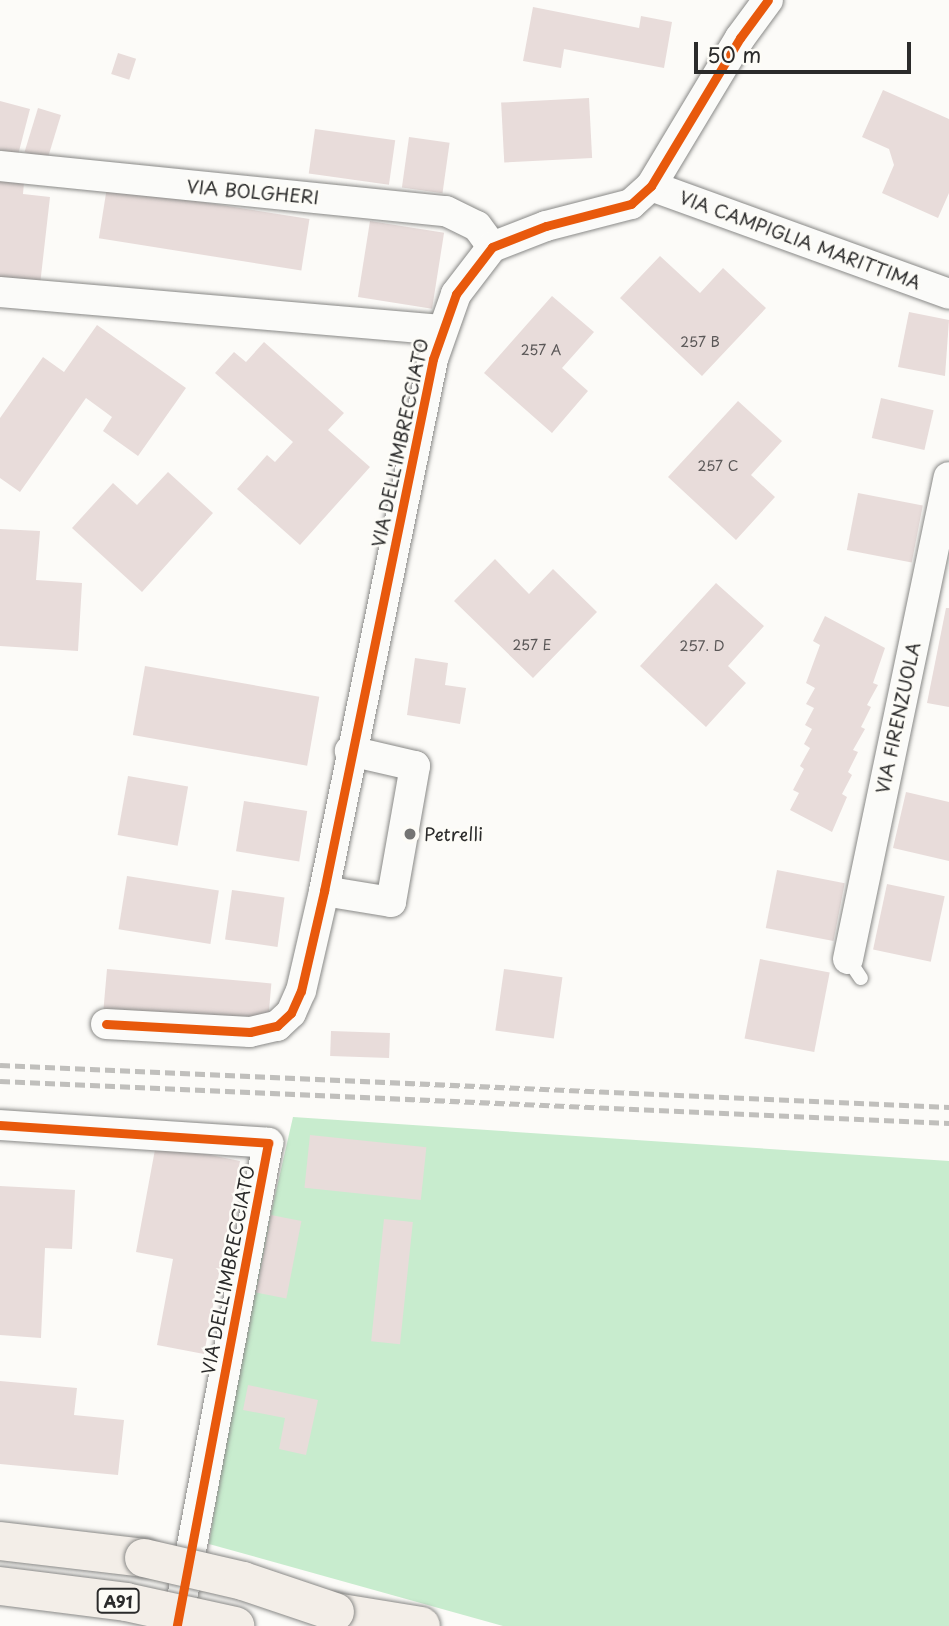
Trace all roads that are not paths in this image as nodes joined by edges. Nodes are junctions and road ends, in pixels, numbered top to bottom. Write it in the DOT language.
graph roads {
  1 [pos="768,0"];
  2 [pos="0,166"];
  3 [pos="651,187"];
  4 [pos="492,247"];
  5 [pos="0,292"];
  6 [pos="949,294"];
  7 [pos="441,330"];
  8 [pos="949,477"];
  9 [pos="350,751"];
  10 [pos="324,891"];
  11 [pos="854,968"];
  12 [pos="106,1024"];
  13 [pos="0,1125"];
  14 [pos="0,1541"];
  15 [pos="0,1586"];
  16 [pos="350,1619"];
  17 [pos="177,1626"];
  18 [pos="235,1626"];
  19 [pos="421,1626"];
  1 -- 3 [label="street"];
  2 -- 4 [label="street, VIA BOLGHERI"];
  3 -- 4 [label="street"];
  3 -- 6 [label="street, VIA CAMPIGLIA MARITTIMA"];
  4 -- 7 [label="street, VIA DELL'IMBRECCIATO"];
  5 -- 7 [label="street"];
  7 -- 9 [label="street, VIA DELL'IMBRECCIATO"];
  8 -- 11 [label="street, VIA FIRENZUOLA"];
  9 -- 10 [label="street, VIA DELL'IMBRECCIATO"];
  9 -- 10 [label="street"];
  10 -- 12 [label="street, VIA DELL'IMBRECCIATO"];
  13 -- 17 [label="street, VIA DELL'IMBRECCIATO"];
  14 -- 16 [label="highway, bridge"];
  15 -- 18 [label="highway, A91, bridge"];
  16 -- 19 [label="highway"];
}
